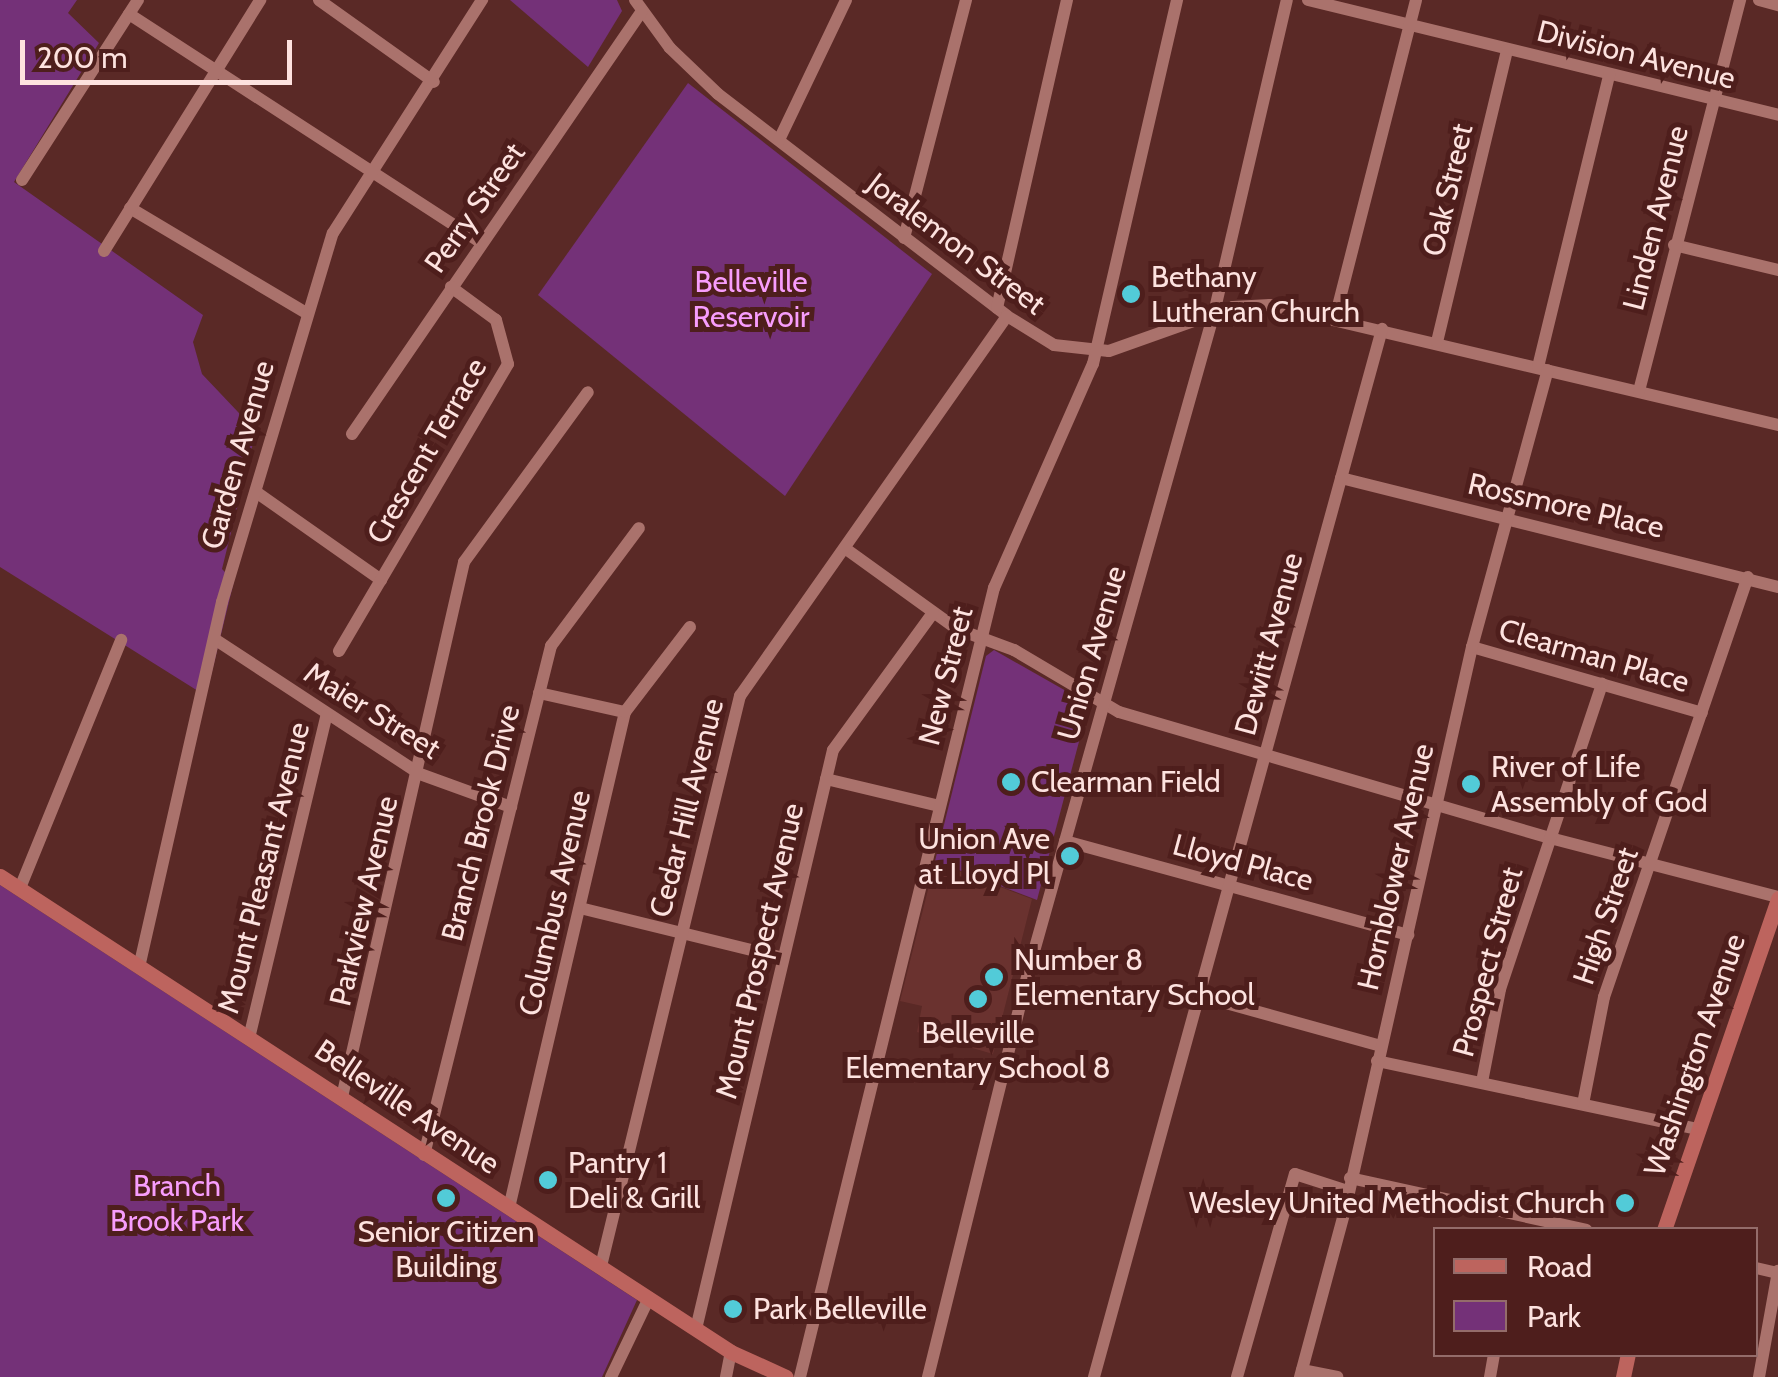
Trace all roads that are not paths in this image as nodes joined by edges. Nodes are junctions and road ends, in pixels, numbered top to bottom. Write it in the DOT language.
graph roads {
  1 [pos="138,0"];
  2 [pos="260,0"];
  3 [pos="320,0"];
  4 [pos="482,0"];
  5 [pos="846,0"];
  6 [pos="966,0"];
  7 [pos="1066,0"];
  8 [pos="1177,0"];
  9 [pos="1287,0"];
  10 [pos="1308,0"];
  11 [pos="1416,0"];
  12 [pos="1740,0"];
  13 [pos="1759,0"];
  14 [pos="1778,5"];
  15 [pos="639,6"];
  16 [pos="129,14"];
  17 [pos="1409,25"];
  18 [pos="1508,50"];
  19 [pos="216,69"];
  20 [pos="1610,75"];
  21 [pos="434,82"];
  22 [pos="1711,99"];
  23 [pos="1778,115"];
  24 [pos="779,140"];
  25 [pos="371,170"];
  26 [pos="22,180"];
  27 [pos="130,208"];
  28 [pos="904,238"];
  29 [pos="481,243"];
  30 [pos="1674,244"];
  31 [pos="104,251"];
  32 [pos="1778,270"];
  33 [pos="451,287"];
  34 [pos="1002,312"];
  35 [pos="306,313"];
  36 [pos="1214,313"];
  37 [pos="1335,318"];
  38 [pos="1382,329"];
  39 [pos="1437,342"];
  40 [pos="1096,352"];
  41 [pos="1543,368"];
  42 [pos="1640,391"];
  43 [pos="588,392"];
  44 [pos="1778,425"];
  45 [pos="352,434"];
  46 [pos="1341,478"];
  47 [pos="256,492"];
  48 [pos="1508,518"];
  49 [pos="639,528"];
  50 [pos="846,549"];
  51 [pos="1748,576"];
  52 [pos="381,580"];
  53 [pos="1778,587"];
  54 [pos="934,613"];
  55 [pos="690,628"];
  56 [pos="981,638"];
  57 [pos="121,640"];
  58 [pos="216,640"];
  59 [pos="1472,647"];
  60 [pos="339,651"];
  61 [pos="1602,684"];
  62 [pos="539,692"];
  63 [pos="1104,703"];
  64 [pos="625,712"];
  65 [pos="1702,713"];
  66 [pos="327,714"];
  67 [pos="1265,755"];
  68 [pos="420,774"];
  69 [pos="826,780"];
  70 [pos="511,806"];
  71 [pos="939,806"];
  72 [pos="1436,806"];
  73 [pos="1550,838"];
  74 [pos="1065,841"];
  75 [pos="1650,864"];
  76 [pos="0,876"];
  77 [pos="1228,884"];
  78 [pos="20,888"];
  79 [pos="1778,898"];
  80 [pos="580,908"];
  81 [pos="682,933"];
  82 [pos="1408,935"];
  83 [pos="783,958"];
  84 [pos="140,963"];
  85 [pos="1197,995"];
  86 [pos="250,1034"];
  87 [pos="1381,1046"];
  88 [pos="1377,1061"];
  89 [pos="1482,1082"];
  90 [pos="342,1097"];
  91 [pos="1583,1104"];
  92 [pos="1697,1129"];
  93 [pos="424,1155"];
  94 [pos="1349,1184"];
  95 [pos="509,1208"];
  96 [pos="1571,1227"];
  97 [pos="1665,1227"];
  98 [pos="602,1266"];
  99 [pos="1778,1272"];
  100 [pos="649,1298"];
  101 [pos="696,1328"];
  102 [pos="732,1352"];
  103 [pos="1301,1374"];
  104 [pos="612,1377"];
  105 [pos="726,1377"];
  106 [pos="786,1377"];
  107 [pos="800,1377"];
  108 [pos="928,1377"];
  109 [pos="1094,1377"];
  110 [pos="1237,1377"];
  111 [pos="1337,1377"];
  112 [pos="1759,1377"];
  1 -- 16 [label="street"];
  2 -- 19 [label="street"];
  3 -- 21 [label="street"];
  4 -- 21 [label="street, Garden Avenue"];
  5 -- 24 [label="street"];
  6 -- 28 [label="street"];
  7 -- 34 [label="street"];
  8 -- 40 [label="street, New Street"];
  9 -- 36 [label="street, Union Avenue"];
  10 -- 17 [label="street, Division Avenue"];
  11 -- 17 [label="street"];
  12 -- 22 [label="street, Linden Avenue"];
  13 -- 14 [label="street"];
  15 -- 24 [label="street, Joralemon Street"];
  15 -- 29 [label="street, Perry Street"];
  16 -- 19 [label="street"];
  16 -- 26 [label="street"];
  17 -- 18 [label="street, Division Avenue"];
  17 -- 37 [label="street"];
  18 -- 20 [label="street, Division Avenue"];
  18 -- 39 [label="street, Oak Street"];
  19 -- 25 [label="street"];
  19 -- 27 [label="street"];
  20 -- 22 [label="street, Division Avenue"];
  20 -- 41 [label="street, Hornblower Avenue"];
  21 -- 25 [label="street, Garden Avenue"];
  22 -- 23 [label="street, Division Avenue"];
  22 -- 30 [label="street, Linden Avenue"];
  24 -- 28 [label="street, Joralemon Street"];
  25 -- 29 [label="street"];
  25 -- 35 [label="street, Garden Avenue"];
  27 -- 31 [label="street"];
  27 -- 35 [label="street"];
  28 -- 34 [label="street, Joralemon Street"];
  29 -- 33 [label="street, Perry Street"];
  30 -- 32 [label="street"];
  30 -- 42 [label="street, Linden Avenue"];
  33 -- 45 [label="street, Perry Street"];
  33 -- 52 [label="street, Crescent Terrace"];
  34 -- 40 [label="street, Joralemon Street"];
  34 -- 50 [label="street, Cedar Hill Avenue"];
  35 -- 47 [label="street, Garden Avenue"];
  36 -- 37 [label="street"];
  36 -- 40 [label="street"];
  36 -- 63 [label="street, Union Avenue"];
  37 -- 38 [label="street"];
  38 -- 39 [label="street"];
  38 -- 46 [label="street, Dewitt Avenue"];
  39 -- 41 [label="street"];
  40 -- 56 [label="street, New Street"];
  41 -- 42 [label="street"];
  41 -- 48 [label="street, Hornblower Avenue"];
  42 -- 44 [label="street"];
  43 -- 68 [label="street, Parkview Avenue"];
  46 -- 48 [label="street, Rossmore Place"];
  46 -- 67 [label="street, Dewitt Avenue"];
  47 -- 52 [label="street"];
  47 -- 58 [label="street, Garden Avenue"];
  48 -- 51 [label="street, Rossmore Place"];
  48 -- 59 [label="street, Hornblower Avenue"];
  49 -- 62 [label="street, Branch Brook Drive"];
  50 -- 54 [label="street"];
  50 -- 81 [label="street, Cedar Hill Avenue"];
  51 -- 53 [label="street, Rossmore Place"];
  51 -- 65 [label="street, High Street"];
  52 -- 60 [label="street, Crescent Terrace"];
  54 -- 56 [label="street"];
  54 -- 69 [label="street, Mount Prospect Avenue"];
  55 -- 64 [label="street, Columbus Avenue"];
  56 -- 63 [label="street"];
  56 -- 71 [label="street, New Street"];
  57 -- 78 [label="street"];
  58 -- 66 [label="street, Maier Street"];
  58 -- 84 [label="street, Garden Avenue"];
  59 -- 61 [label="street, Clearman Place"];
  59 -- 72 [label="street, Hornblower Avenue"];
  61 -- 65 [label="street, Clearman Place"];
  61 -- 73 [label="street, Prospect Street"];
  62 -- 64 [label="street"];
  62 -- 70 [label="street, Branch Brook Drive"];
  63 -- 67 [label="street"];
  63 -- 74 [label="street, Union Avenue"];
  64 -- 80 [label="street, Columbus Avenue"];
  65 -- 75 [label="street, High Street"];
  66 -- 68 [label="street, Maier Street"];
  66 -- 86 [label="street, Mount Pleasant Avenue"];
  67 -- 72 [label="street"];
  67 -- 77 [label="street, Dewitt Avenue"];
  68 -- 70 [label="street, Maier Street"];
  68 -- 90 [label="street, Parkview Avenue"];
  69 -- 71 [label="street"];
  69 -- 83 [label="street, Mount Prospect Avenue"];
  70 -- 93 [label="street, Branch Brook Drive"];
  71 -- 107 [label="street, New Street"];
  72 -- 73 [label="street"];
  72 -- 82 [label="street, Hornblower Avenue"];
  73 -- 75 [label="street"];
  73 -- 89 [label="street, Prospect Street"];
  74 -- 77 [label="street, Lloyd Place"];
  74 -- 108 [label="street, Union Avenue"];
  75 -- 79 [label="street"];
  75 -- 91 [label="street, High Street"];
  76 -- 78 [label="main road, Belleville Avenue"];
  77 -- 82 [label="street, Lloyd Place"];
  77 -- 85 [label="street, Dewitt Avenue"];
  78 -- 84 [label="main road, Belleville Avenue"];
  79 -- 92 [label="main road, Washington Avenue"];
  80 -- 81 [label="street"];
  80 -- 95 [label="street, Columbus Avenue"];
  81 -- 83 [label="street"];
  81 -- 98 [label="street, Cedar Hill Avenue"];
  82 -- 87 [label="street, Hornblower Avenue"];
  83 -- 101 [label="street, Mount Prospect Avenue"];
  84 -- 86 [label="main road, Belleville Avenue"];
  85 -- 87 [label="street"];
  85 -- 109 [label="street, Dewitt Avenue"];
  86 -- 90 [label="main road, Belleville Avenue"];
  87 -- 88 [label="street, Hornblower Avenue"];
  88 -- 89 [label="street"];
  88 -- 94 [label="street, Hornblower Avenue"];
  89 -- 91 [label="street"];
  90 -- 93 [label="main road, Belleville Avenue"];
  91 -- 92 [label="street"];
  92 -- 97 [label="main road, Washington Avenue"];
  93 -- 95 [label="main road, Belleville Avenue"];
  94 -- 96 [label="street"];
  94 -- 103 [label="street, Hornblower Avenue"];
  94 -- 110 [label="street"];
  95 -- 98 [label="main road, Belleville Avenue"];
  98 -- 100 [label="main road, Belleville Avenue"];
  99 -- 112 [label="street"];
  100 -- 101 [label="main road, Belleville Avenue"];
  100 -- 104 [label="street"];
  101 -- 102 [label="main road, Belleville Avenue"];
  102 -- 105 [label="street"];
  102 -- 106 [label="main road, Belleville Avenue"];
  103 -- 111 [label="street"];
}
